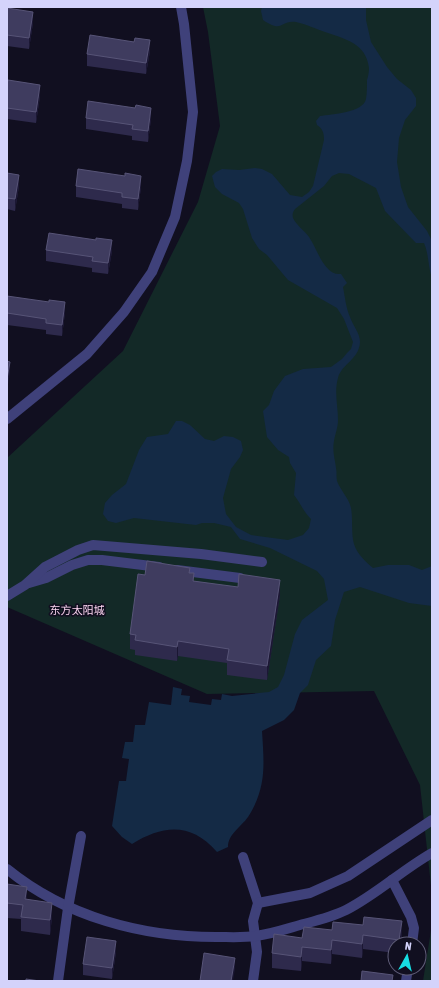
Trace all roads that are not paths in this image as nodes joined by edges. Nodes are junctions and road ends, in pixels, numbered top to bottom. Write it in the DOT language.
graph roads {
  1 [pos="181,7"];
  2 [pos="7,419"];
  3 [pos="262,562"];
  4 [pos="240,578"];
  5 [pos="25,584"];
  6 [pos="7,596"];
  7 [pos="432,820"];
  8 [pos="81,836"];
  9 [pos="432,853"];
  10 [pos="243,857"];
  11 [pos="7,869"];
  12 [pos="392,880"];
  13 [pos="258,903"];
  14 [pos="68,908"];
  15 [pos="256,936"];
  16 [pos="413,936"];
  17 [pos="58,981"];
  18 [pos="253,981"];
  1 -- 2 [label="street"];
  3 -- 5 [label="street"];
  4 -- 5 [label="street"];
  5 -- 6 [label="street"];
  7 -- 13 [label="street"];
  8 -- 14 [label="street"];
  9 -- 12 [label="street"];
  10 -- 13 [label="street"];
  11 -- 14 [label="street"];
  12 -- 15 [label="street"];
  12 -- 16 [label="street"];
  13 -- 15 [label="street"];
  14 -- 15 [label="street"];
  14 -- 17 [label="street"];
  15 -- 18 [label="street"];
}
